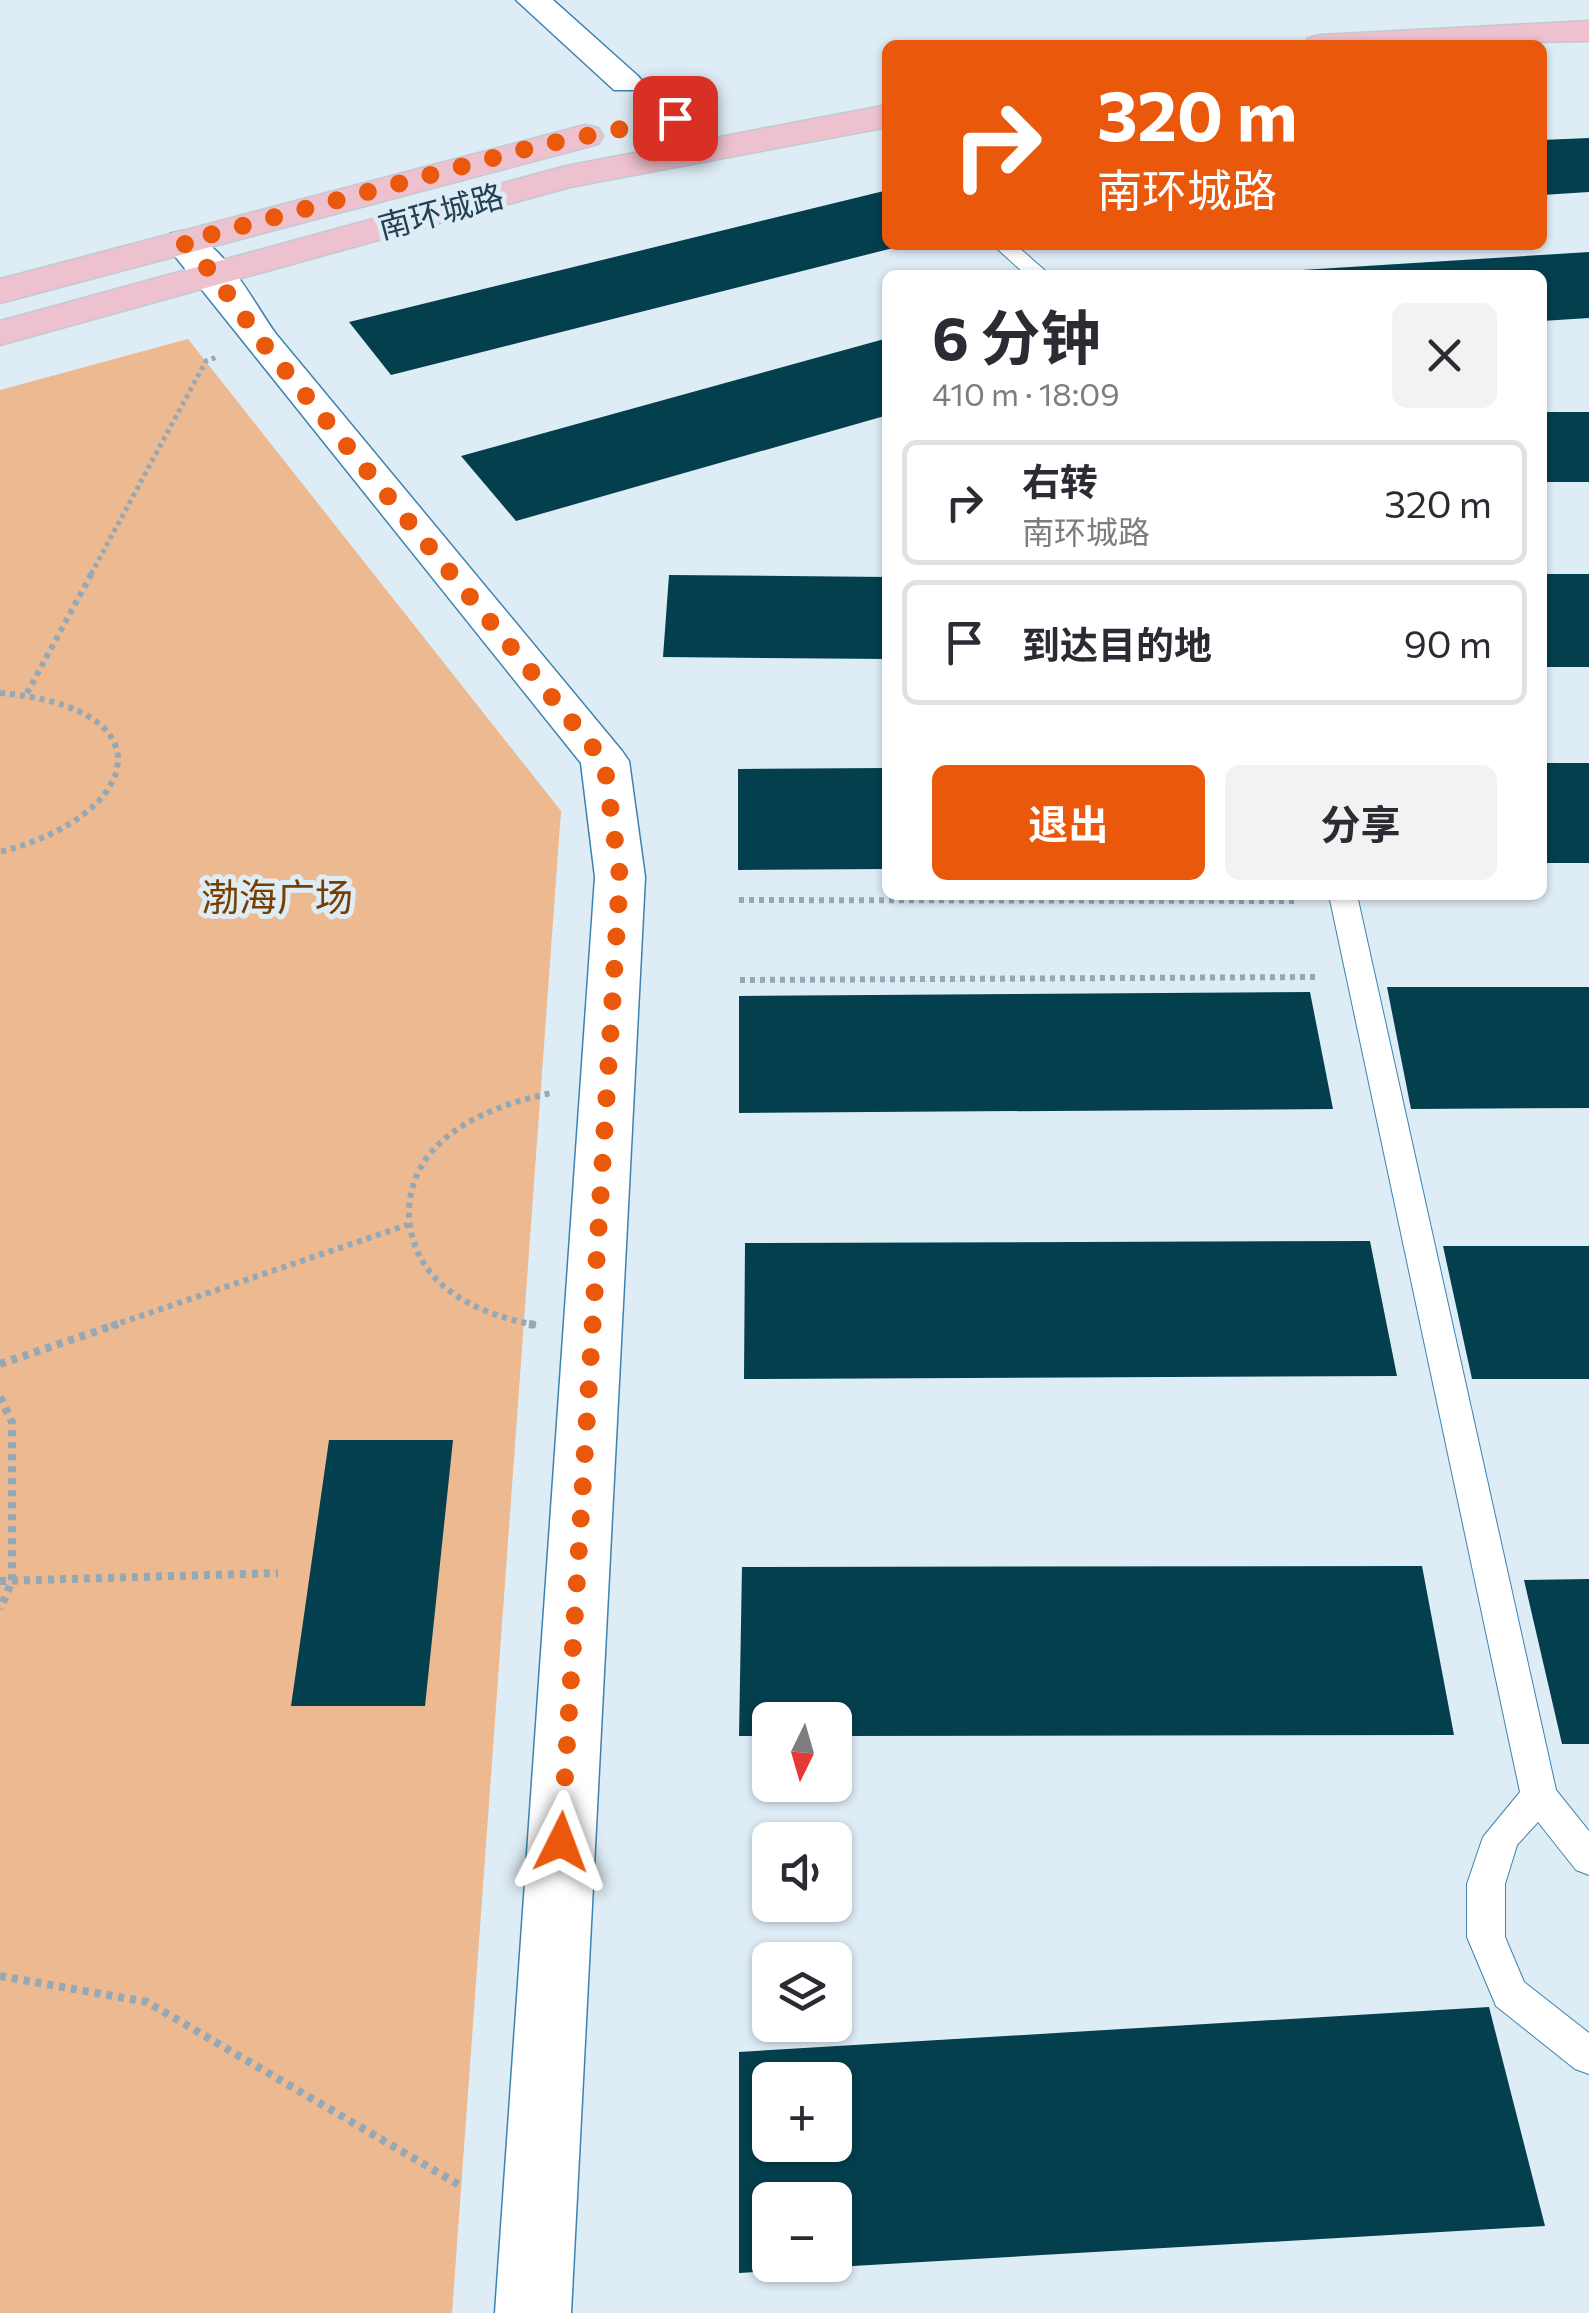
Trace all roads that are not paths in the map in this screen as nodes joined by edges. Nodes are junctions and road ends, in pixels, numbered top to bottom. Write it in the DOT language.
graph roads {
  1 [pos="532,0"];
  2 [pos="1589,31"];
  3 [pos="1416,40"];
  4 [pos="1589,62"];
  5 [pos="1547,64"];
  6 [pos="626,83"];
  7 [pos="881,94"];
  8 [pos="611,130"];
  9 [pos="199,258"];
  10 [pos="0,291"];
  11 [pos="0,332"];
  12 [pos="1344,900"];
  13 [pos="1540,1796"];
  14 [pos="1589,1859"];
  15 [pos="1589,2056"];
  16 [pos="532,2313"];
  1 -- 6 [label="street"];
  2 -- 3 [label="main road"];
  4 -- 5 [label="main road"];
  7 -- 9 [label="main road, 南环城路"];
  8 -- 9 [label="main road, 南环城路"];
  9 -- 10 [label="main road, 南环城路"];
  9 -- 11 [label="main road, 南环城路"];
  9 -- 16 [label="street"];
  12 -- 13 [label="lane"];
  13 -- 14 [label="lane"];
  13 -- 15 [label="lane"];
}
